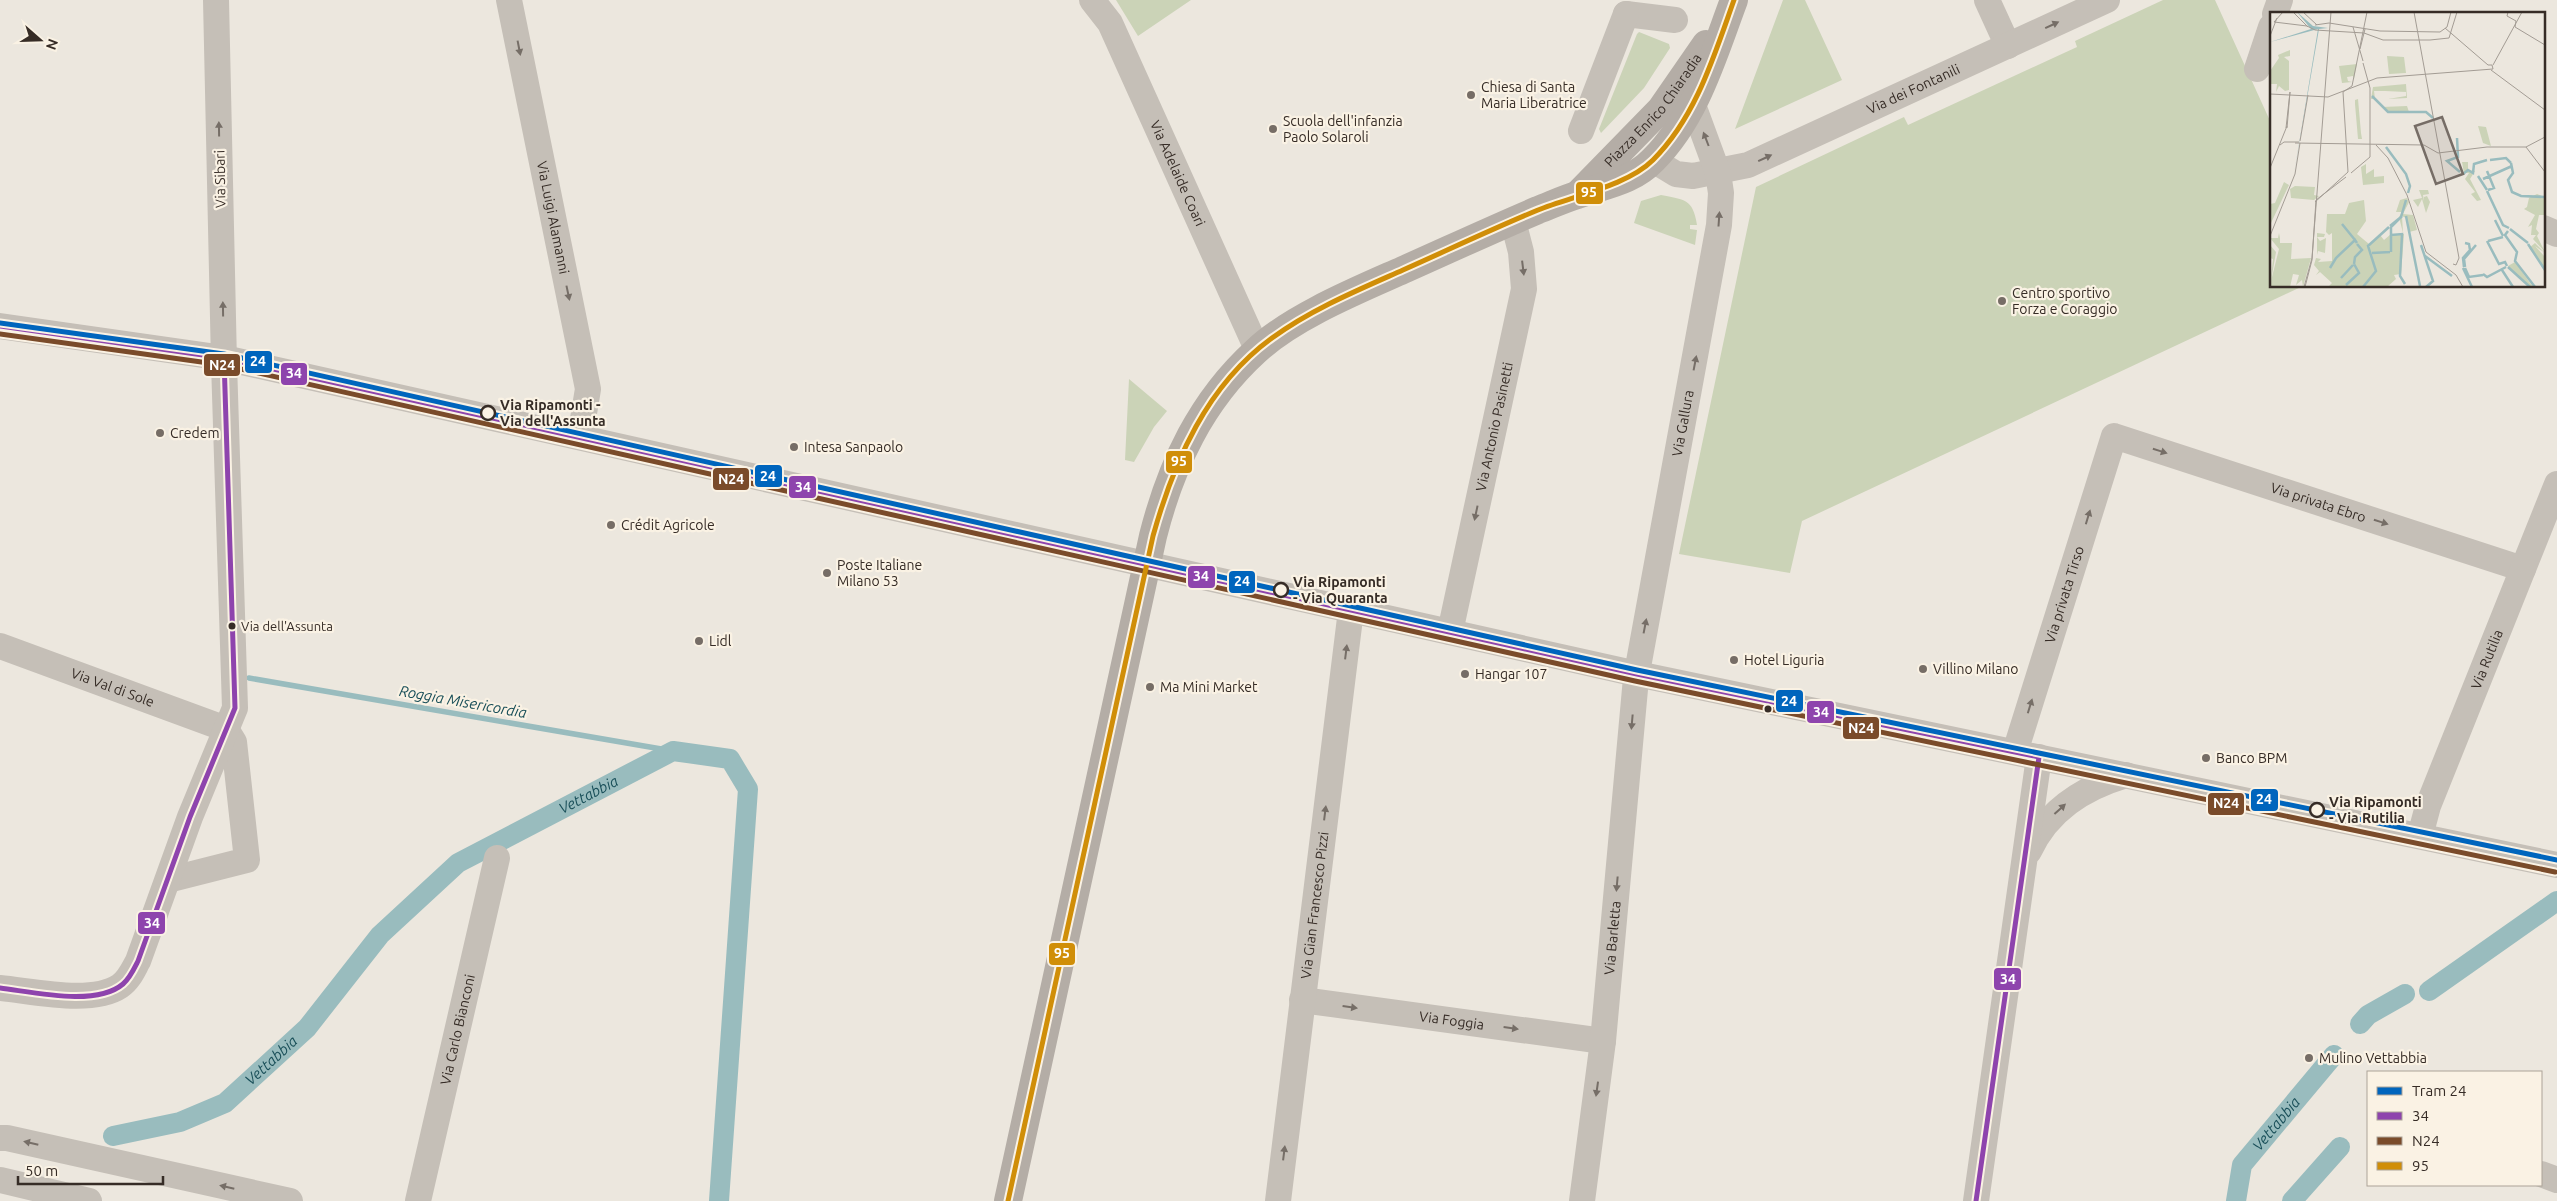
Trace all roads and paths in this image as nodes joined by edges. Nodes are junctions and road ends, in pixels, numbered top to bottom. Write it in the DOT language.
graph roads {
  1 [pos="216,0"];
  2 [pos="509,0"];
  3 [pos="1092,0"];
  4 [pos="1734,0"];
  5 [pos="1987,0"];
  6 [pos="2107,0"];
  7 [pos="2280,0"];
  8 [pos="1624,7"];
  9 [pos="2276,12"];
  10 [pos="1675,20"];
  11 [pos="2270,30"];
  12 [pos="2008,46"];
  13 [pos="2257,69"];
  14 [pos="1693,105"];
  15 [pos="1582,131"];
  16 [pos="1653,160"];
  17 [pos="1718,173"];
  18 [pos="1578,195"];
  19 [pos="1513,221"];
  20 [pos="2544,228"];
  21 [pos="2557,234"];
  22 [pos="0,326"];
  23 [pos="1257,349"];
  24 [pos="224,358"];
  25 [pos="2114,436"];
  26 [pos="580,437"];
  27 [pos="2557,484"];
  28 [pos="1147,564"];
  29 [pos="2523,569"];
  30 [pos="1351,610"];
  31 [pos="1450,632"];
  32 [pos="0,646"];
  33 [pos="1637,674"];
  34 [pos="226,728"];
  35 [pos="2027,755"];
  36 [pos="2126,775"];
  37 [pos="2420,836"];
  38 [pos="497,858"];
  39 [pos="2023,864"];
  40 [pos="2557,865"];
  41 [pos="168,880"];
  42 [pos="0,988"];
  43 [pos="1302,1000"];
  44 [pos="1603,1041"];
  45 [pos="0,1138"];
  46 [pos="2542,1174"];
  47 [pos="0,1180"];
  48 [pos="2557,1180"];
  49 [pos="196,1191"];
  50 [pos="89,1201"];
  51 [pos="290,1201"];
  52 [pos="418,1201"];
  53 [pos="1008,1201"];
  54 [pos="1278,1201"];
  55 [pos="1582,1201"];
  56 [pos="1976,1201"];
  24 -- 1 [label="street, Via Sibari, one-way"];
  2 -- 26 [label="street, Via Luigi Alamanni, one-way"];
  3 -- 23 [label="street, Via Adelaide Coari"];
  4 -- 14 [label="main road, Piazza Enrico Chiaradia"];
  4 -- 18 [label="main road, Piazza Enrico Chiaradia"];
  5 -- 12 [label="street"];
  12 -- 6 [label="street, Via dei Fontanili, one-way"];
  7 -- 9 [label="street"];
  8 -- 10 [label="street"];
  8 -- 15 [label="street"];
  11 -- 13 [label="street"];
  17 -- 12 [label="street, Via dei Fontanili, one-way"];
  14 -- 16 [label="main road, Piazza Enrico Chiaradia"];
  17 -- 14 [label="street, Piazza Enrico Chiaradia, one-way"];
  16 -- 17 [label="street"];
  16 -- 18 [label="main road, Piazza Enrico Chiaradia"];
  33 -- 17 [label="street, Via Gallura, one-way"];
  18 -- 19 [label="main road"];
  19 -- 23 [label="main road"];
  19 -- 31 [label="street, Via Antonio Pasinetti, one-way"];
  20 -- 21 [label="street"];
  22 -- 24 [label="street"];
  23 -- 28 [label="main road"];
  24 -- 26 [label="street"];
  24 -- 34 [label="street"];
  25 -- 29 [label="street, Via privata Ebro, one-way"];
  35 -- 25 [label="street, Via privata Tirso, one-way"];
  26 -- 28 [label="street"];
  27 -- 29 [label="street, Via Rutilia"];
  28 -- 30 [label="street"];
  28 -- 53 [label="main road"];
  29 -- 37 [label="street, Via Rutilia"];
  30 -- 31 [label="street"];
  43 -- 30 [label="street, Via Gian Francesco Pizzi, one-way"];
  31 -- 33 [label="street"];
  32 -- 34 [label="street, Via Val di Sole"];
  33 -- 35 [label="street"];
  33 -- 44 [label="street, Via Barletta, one-way"];
  34 -- 41 [label="street"];
  34 -- 41 [label="street"];
  35 -- 36 [label="street"];
  35 -- 39 [label="street, Via privata Tirso"];
  36 -- 37 [label="street"];
  39 -- 36 [label="street, one-way"];
  37 -- 40 [label="street"];
  38 -- 52 [label="street, Via Carlo Bianconi"];
  39 -- 56 [label="street, Via privata Tirso"];
  41 -- 42 [label="street"];
  43 -- 44 [label="street, Via Foggia, one-way"];
  54 -- 43 [label="street, Via Gian Francesco Pizzi, one-way"];
  44 -- 55 [label="street, Via Barletta, one-way"];
  49 -- 45 [label="street, one-way"];
  46 -- 48 [label="street"];
  47 -- 50 [label="street"];
  51 -- 49 [label="street, one-way"];
}
